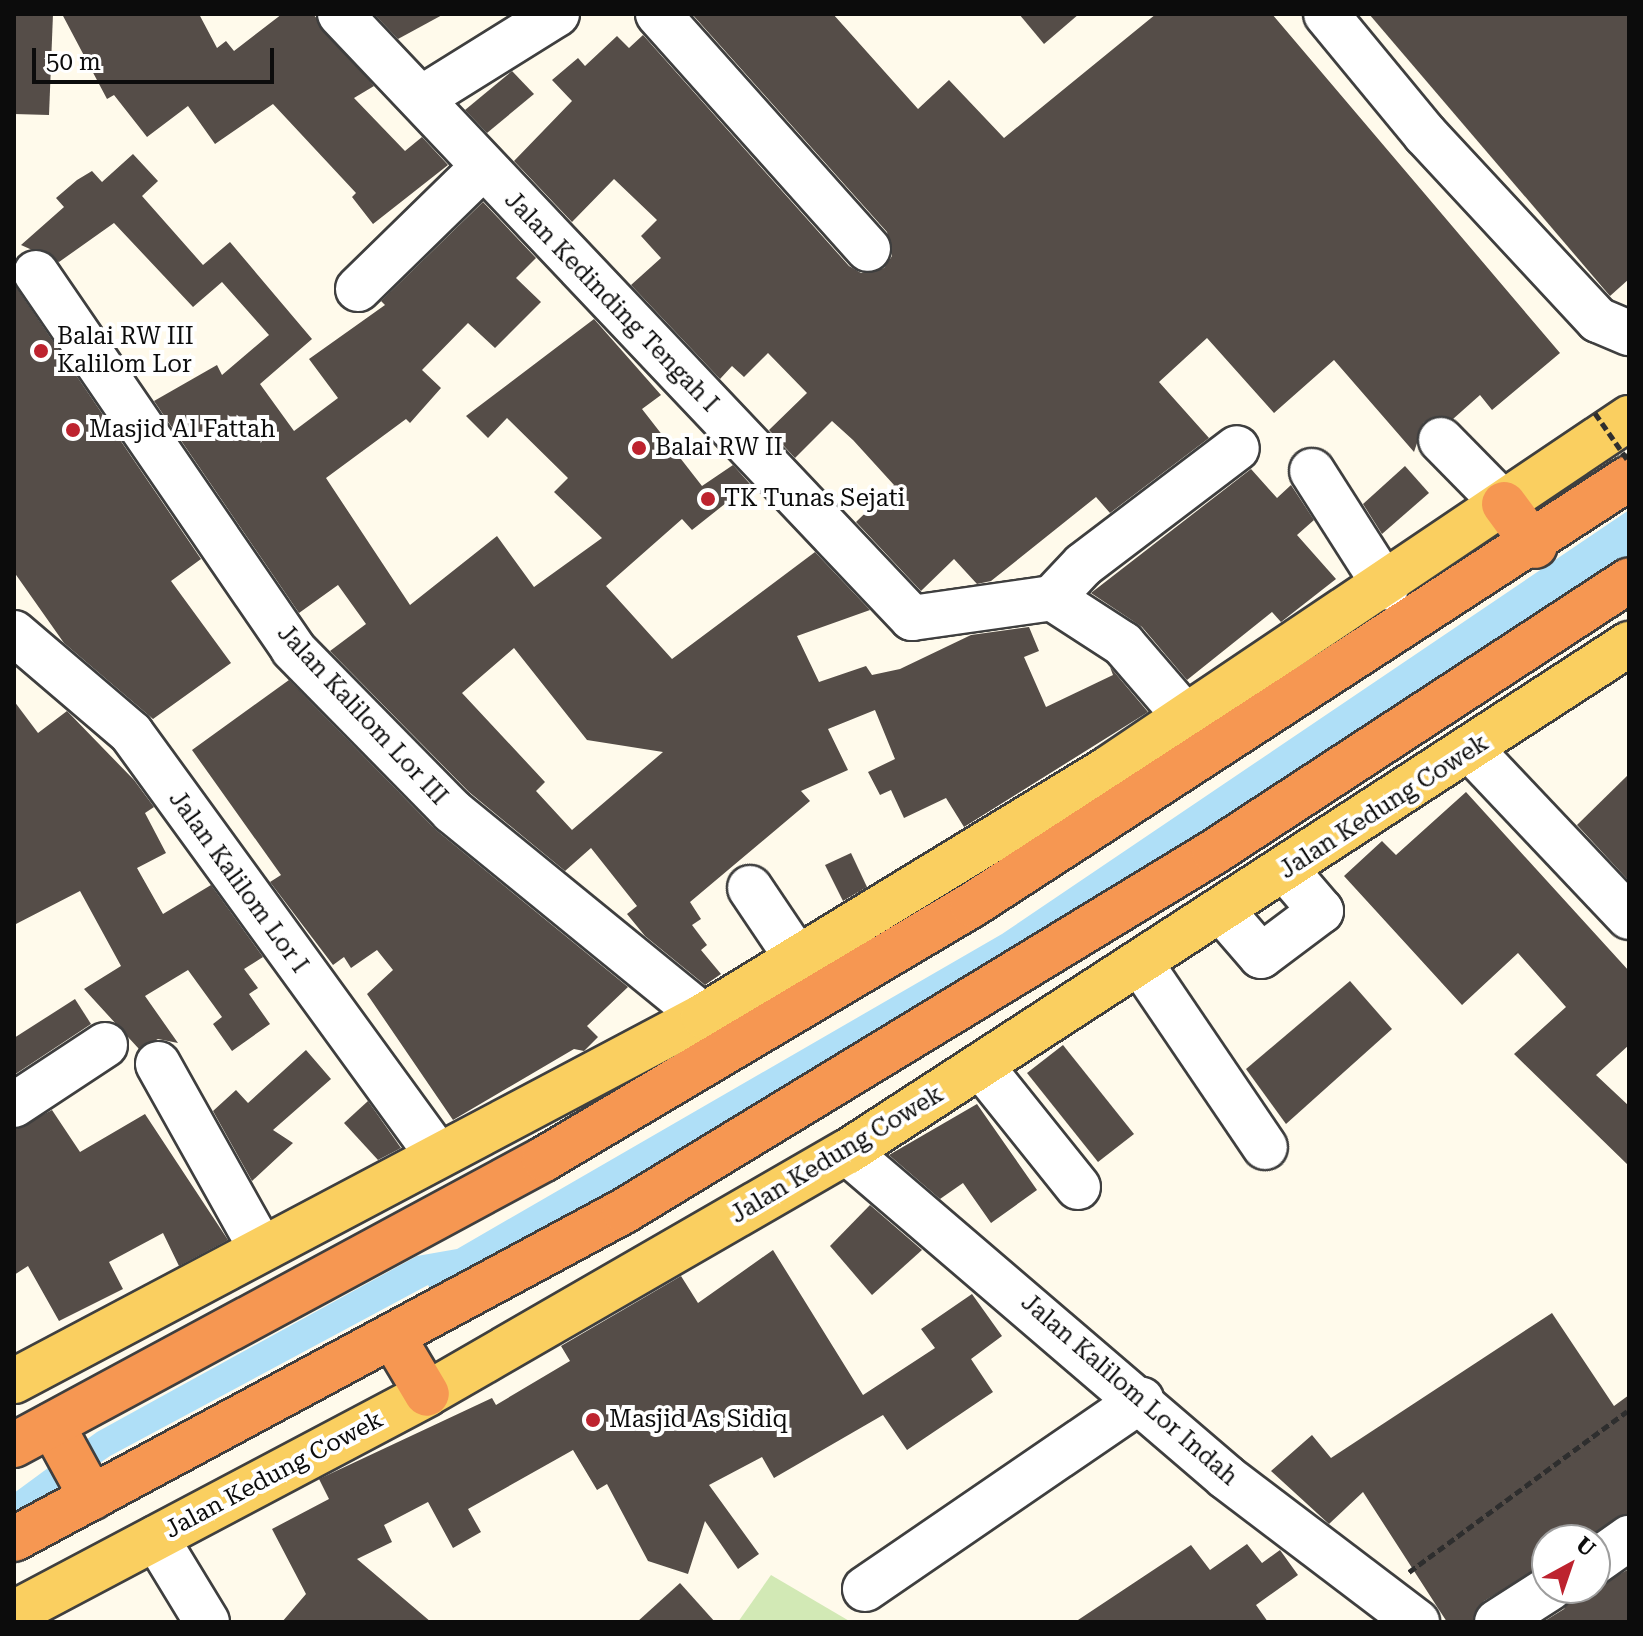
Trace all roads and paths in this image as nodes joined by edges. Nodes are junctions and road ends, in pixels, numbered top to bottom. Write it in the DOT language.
graph roads {
  1 [pos="340,14"];
  2 [pos="658,14"];
  3 [pos="1326,14"];
  4 [pos="559,15"];
  5 [pos="422,98"];
  6 [pos="483,167"];
  7 [pos="868,249"];
  8 [pos="36,273"];
  9 [pos="358,289"];
  10 [pos="1629,333"];
  11 [pos="1612,415"];
  12 [pos="1441,440"];
  13 [pos="1237,448"];
  14 [pos="1629,462"];
  15 [pos="1312,471"];
  16 [pos="1629,478"];
  17 [pos="1504,504"];
  18 [pos="1535,546"];
  19 [pos="1629,580"];
  20 [pos="1386,587"];
  21 [pos="1052,598"];
  22 [pos="14,633"];
  23 [pos="1629,644"];
  24 [pos="1185,716"];
  25 [pos="1473,752"];
  26 [pos="1286,870"];
  27 [pos="750,888"];
  28 [pos="1223,912"];
  29 [pos="1629,917"];
  30 [pos="797,958"];
  31 [pos="1141,964"];
  32 [pos="703,1016"];
  33 [pos="105,1045"];
  34 [pos="158,1064"];
  35 [pos="981,1066"];
  36 [pos="14,1105"];
  37 [pos="1265,1147"];
  38 [pos="847,1152"];
  39 [pos="437,1154"];
  40 [pos="1078,1187"];
  41 [pos="261,1248"];
  42 [pos="393,1337"];
  43 [pos="18,1372"];
  44 [pos="427,1394"];
  45 [pos="1141,1400"];
  46 [pos="1627,1411"];
  47 [pos="14,1445"];
  48 [pos="74,1464"];
  49 [pos="15,1534"];
  50 [pos="156,1538"];
  51 [pos="1629,1538"];
  52 [pos="1611,1551"];
  53 [pos="865,1589"];
  54 [pos="1380,1594"];
  55 [pos="1531,1600"];
  56 [pos="14,1613"];
  57 [pos="207,1622"];
  58 [pos="1417,1622"];
  59 [pos="1497,1622"];
  1 -- 5 [label="street, Jalan Kedinding Tengah I"];
  2 -- 7 [label="street"];
  3 -- 10 [label="street"];
  4 -- 5 [label="street"];
  5 -- 6 [label="street, Jalan Kedinding Tengah I"];
  6 -- 9 [label="street"];
  6 -- 21 [label="street, Jalan Kedinding Tengah I"];
  8 -- 32 [label="street, Jalan Kalilom Lor III"];
  11 -- 14 [label="path, bridge"];
  11 -- 17 [label="main road"];
  12 -- 17 [label="street"];
  13 -- 21 [label="street"];
  15 -- 20 [label="street"];
  16 -- 18 [label="highway"];
  17 -- 18 [label="highway"];
  17 -- 20 [label="main road"];
  18 -- 48 [label="highway"];
  19 -- 42 [label="highway"];
  20 -- 24 [label="main road"];
  21 -- 24 [label="street"];
  22 -- 39 [label="street, Jalan Kalilom Lor I"];
  23 -- 25 [label="main road, Jalan Kedung Cowek"];
  24 -- 30 [label="main road"];
  25 -- 26 [label="main road, Jalan Kedung Cowek"];
  25 -- 29 [label="street"];
  26 -- 28 [label="main road, Jalan Kedung Cowek"];
  26 -- 28 [label="street"];
  27 -- 30 [label="street"];
  28 -- 31 [label="main road, Jalan Kedung Cowek"];
  30 -- 32 [label="main road"];
  31 -- 35 [label="main road, Jalan Kedung Cowek"];
  31 -- 37 [label="street"];
  32 -- 39 [label="main road"];
  33 -- 36 [label="street"];
  34 -- 41 [label="street"];
  35 -- 38 [label="main road, Jalan Kedung Cowek"];
  35 -- 40 [label="street"];
  38 -- 44 [label="main road, Jalan Kedung Cowek"];
  38 -- 45 [label="street, Jalan Kalilom Lor Indah"];
  39 -- 41 [label="main road"];
  41 -- 43 [label="main road"];
  42 -- 44 [label="highway"];
  42 -- 48 [label="highway"];
  44 -- 50 [label="main road, Jalan Kedung Cowek"];
  45 -- 53 [label="street"];
  45 -- 54 [label="street, Jalan Kalilom Lor Indah"];
  46 -- 54 [label="path"];
  47 -- 48 [label="highway"];
  48 -- 49 [label="highway"];
  50 -- 56 [label="main road, Jalan Kedung Cowek"];
  50 -- 57 [label="street"];
  51 -- 52 [label="street"];
  54 -- 58 [label="street, Jalan Kalilom Lor Indah"];
  55 -- 59 [label="street"];
}
